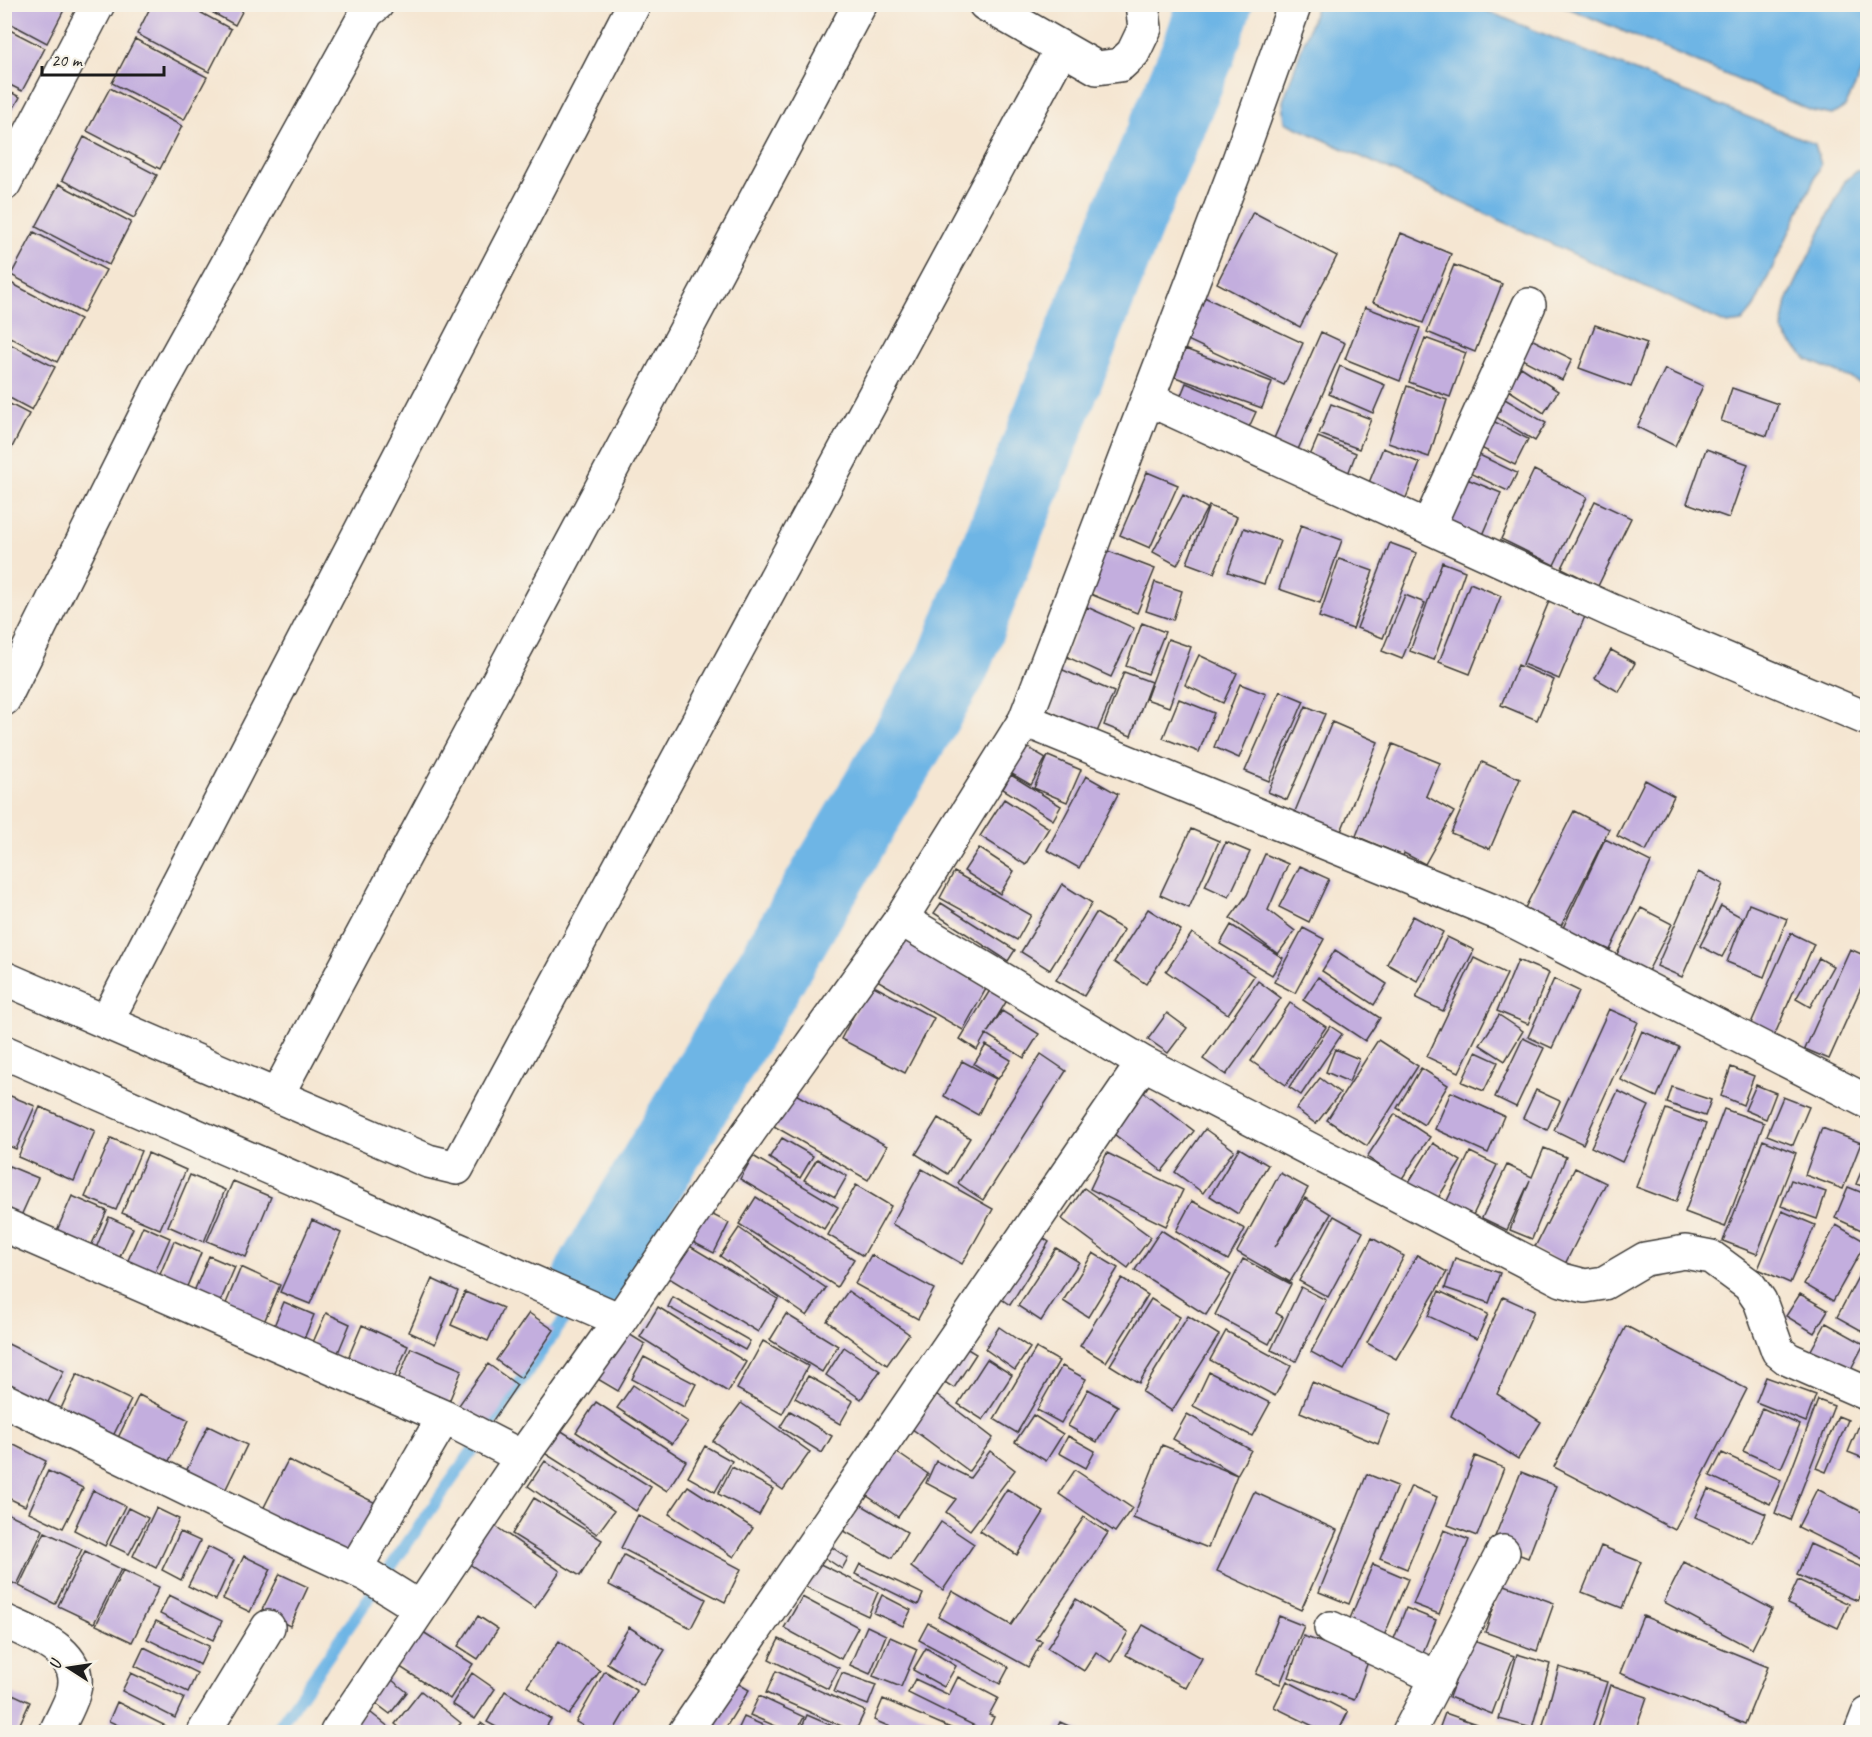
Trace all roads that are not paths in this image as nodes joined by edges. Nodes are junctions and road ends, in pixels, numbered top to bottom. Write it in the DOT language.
graph roads {
  1 [pos="98,4"];
  2 [pos="377,4"];
  3 [pos="634,4"];
  4 [pos="860,4"];
  5 [pos="985,4"];
  6 [pos="1142,4"];
  7 [pos="1295,4"];
  8 [pos="1062,48"];
  9 [pos="4,184"];
  10 [pos="1529,305"];
  11 [pos="1148,399"];
  12 [pos="1428,527"];
  13 [pos="4,699"];
  14 [pos="1868,719"];
  15 [pos="1025,720"];
  16 [pos="901,919"];
  17 [pos="4,978"];
  18 [pos="106,1022"];
  19 [pos="4,1052"];
  20 [pos="1143,1063"];
  21 [pos="277,1095"];
  22 [pos="1868,1102"];
  23 [pos="4,1225"];
  24 [pos="593,1308"];
  25 [pos="1868,1394"];
  26 [pos="4,1400"];
  27 [pos="483,1436"];
  28 [pos="1503,1551"];
  29 [pos="372,1579"];
  30 [pos="420,1608"];
  31 [pos="4,1621"];
  32 [pos="268,1627"];
  33 [pos="1331,1628"];
  34 [pos="1438,1678"];
  35 [pos="1868,1714"];
  36 [pos="56,1732"];
  37 [pos="204,1732"];
  38 [pos="337,1732"];
  39 [pos="685,1732"];
  40 [pos="1409,1732"];
  41 [pos="1861,1732"];
  1 -- 9 [label="street"];
  2 -- 13 [label="street"];
  3 -- 18 [label="street"];
  4 -- 21 [label="street"];
  5 -- 8 [label="street"];
  6 -- 8 [label="street"];
  7 -- 11 [label="street"];
  8 -- 21 [label="street"];
  10 -- 12 [label="street"];
  11 -- 12 [label="street"];
  11 -- 15 [label="street"];
  12 -- 14 [label="street"];
  15 -- 16 [label="street"];
  15 -- 22 [label="street"];
  16 -- 20 [label="street"];
  16 -- 24 [label="street"];
  17 -- 18 [label="street"];
  18 -- 21 [label="street"];
  19 -- 24 [label="street"];
  20 -- 25 [label="street"];
  20 -- 39 [label="street"];
  23 -- 27 [label="street"];
  24 -- 27 [label="street"];
  26 -- 29 [label="street"];
  27 -- 29 [label="street"];
  27 -- 30 [label="street"];
  28 -- 34 [label="street"];
  29 -- 30 [label="street"];
  30 -- 38 [label="street"];
  31 -- 36 [label="street"];
  32 -- 37 [label="street"];
  33 -- 34 [label="street"];
  34 -- 40 [label="street"];
  35 -- 41 [label="street"];
}
